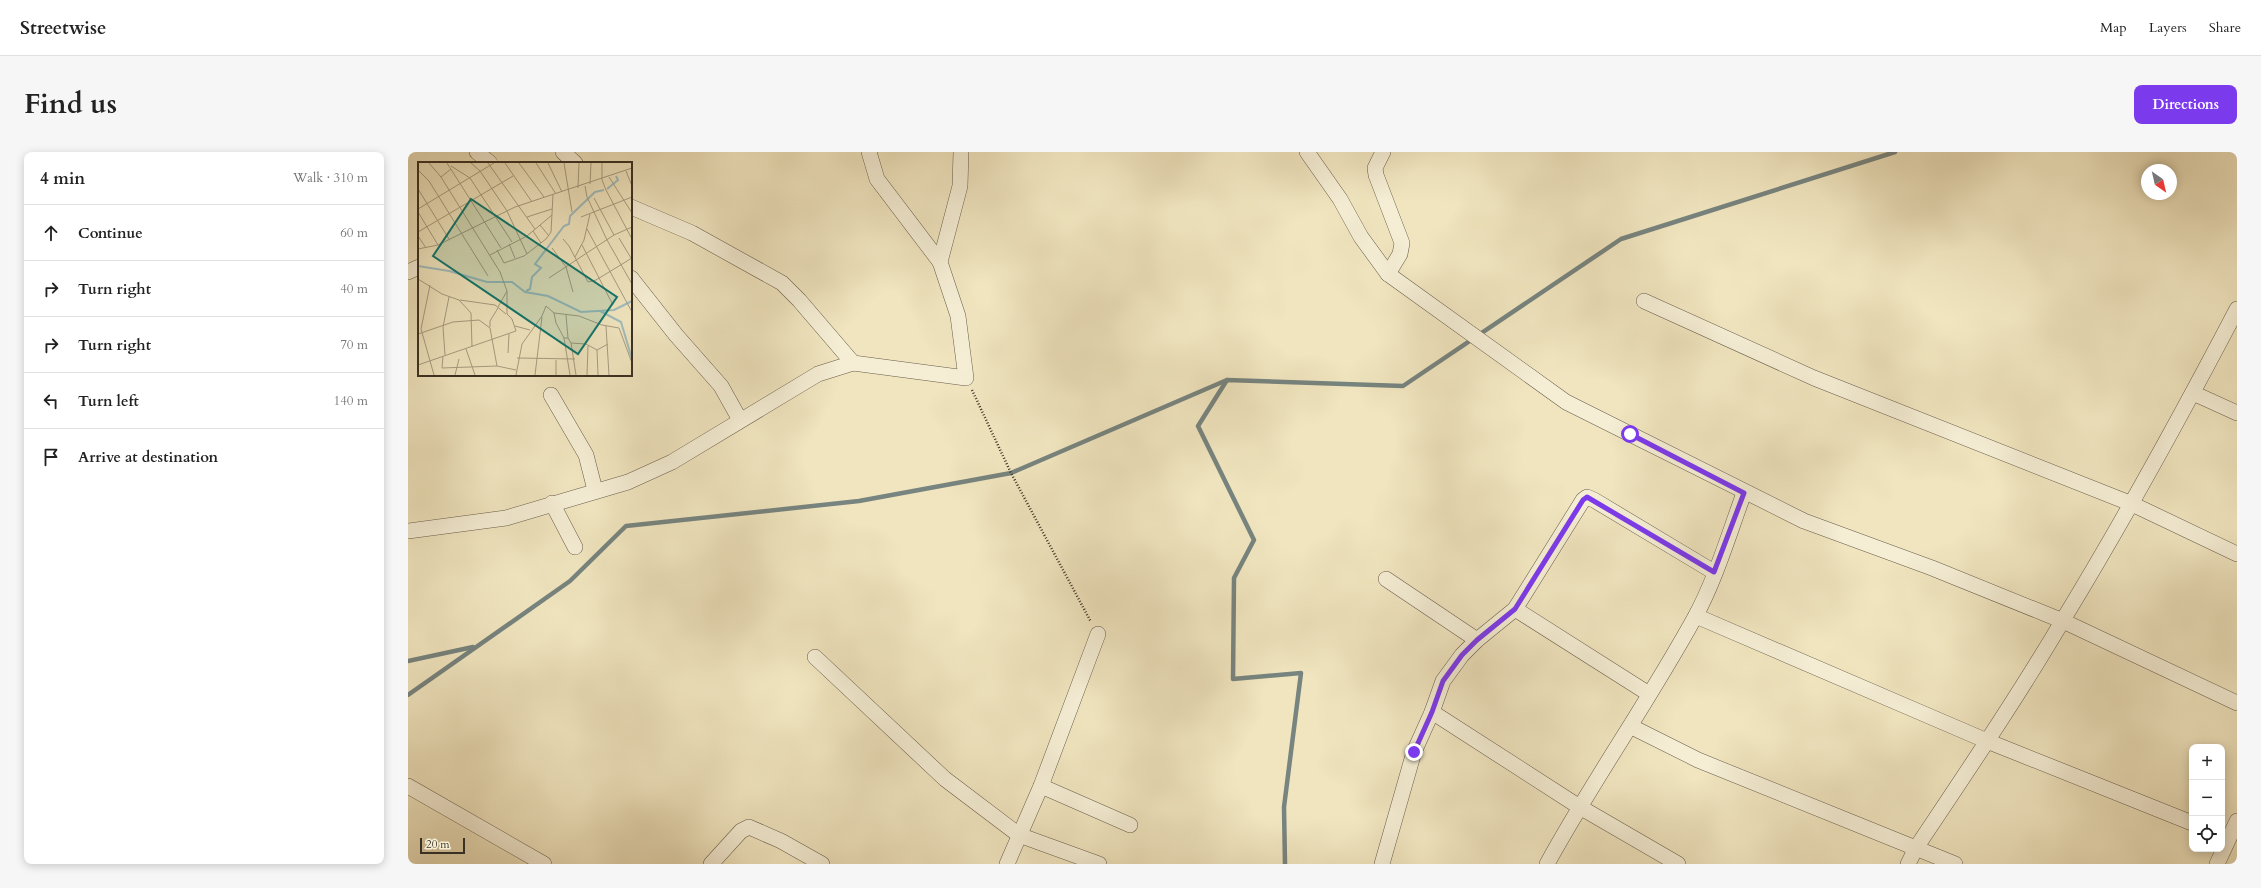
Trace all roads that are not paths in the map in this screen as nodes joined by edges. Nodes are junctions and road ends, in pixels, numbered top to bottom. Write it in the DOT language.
graph roads {
  1 [pos="477,152"];
  2 [pos="563,152"];
  3 [pos="869,152"];
  4 [pos="961,152"];
  5 [pos="1307,152"];
  6 [pos="1383,152"];
  7 [pos="489,162"];
  8 [pos="575,162"];
  9 [pos="632,208"];
  10 [pos="940,262"];
  11 [pos="418,267"];
  12 [pos="408,272"];
  13 [pos="1388,274"];
  14 [pos="632,279"];
  15 [pos="1644,301"];
  16 [pos="2237,309"];
  17 [pos="853,363"];
  18 [pos="2193,393"];
  19 [pos="551,395"];
  20 [pos="2237,413"];
  21 [pos="740,420"];
  22 [pos="595,490"];
  23 [pos="1744,493"];
  24 [pos="552,503"];
  25 [pos="2132,504"];
  26 [pos="408,531"];
  27 [pos="575,547"];
  28 [pos="2237,554"];
  29 [pos="1714,572"];
  30 [pos="1386,579"];
  31 [pos="1515,609"];
  32 [pos="1696,616"];
  33 [pos="2063,621"];
  34 [pos="1098,634"];
  35 [pos="1477,640"];
  36 [pos="815,657"];
  37 [pos="1649,694"];
  38 [pos="2237,703"];
  39 [pos="1432,712"];
  40 [pos="1632,726"];
  41 [pos="1987,740"];
  42 [pos="408,786"];
  43 [pos="1041,786"];
  44 [pos="1578,806"];
  45 [pos="2237,821"];
  46 [pos="2189,822"];
  47 [pos="1130,825"];
  48 [pos="1019,835"];
  49 [pos="2229,838"];
  50 [pos="1916,848"];
  51 [pos="544,864"];
  52 [pos="711,864"];
  53 [pos="822,864"];
  54 [pos="1007,864"];
  55 [pos="1099,864"];
  56 [pos="1382,864"];
  57 [pos="1547,864"];
  58 [pos="1678,864"];
  59 [pos="1908,864"];
  60 [pos="1955,864"];
  61 [pos="2217,864"];
  1 -- 7 [label="street"];
  2 -- 8 [label="street"];
  3 -- 10 [label="street"];
  4 -- 10 [label="street"];
  5 -- 13 [label="street"];
  6 -- 13 [label="street"];
  9 -- 17 [label="street"];
  10 -- 17 [label="street"];
  11 -- 12 [label="street"];
  13 -- 23 [label="street"];
  14 -- 21 [label="street"];
  15 -- 25 [label="street"];
  16 -- 18 [label="street"];
  17 -- 21 [label="street"];
  18 -- 20 [label="street"];
  18 -- 25 [label="street"];
  19 -- 22 [label="street"];
  21 -- 22 [label="street"];
  22 -- 24 [label="street"];
  23 -- 29 [label="street"];
  23 -- 33 [label="street"];
  24 -- 26 [label="street"];
  24 -- 27 [label="street"];
  25 -- 28 [label="street"];
  25 -- 33 [label="street"];
  29 -- 31 [label="street"];
  29 -- 32 [label="street"];
  30 -- 35 [label="street"];
  31 -- 35 [label="street"];
  31 -- 37 [label="street"];
  32 -- 37 [label="street"];
  32 -- 41 [label="street"];
  33 -- 38 [label="street"];
  33 -- 41 [label="street"];
  34 -- 43 [label="street"];
  35 -- 39 [label="street"];
  36 -- 48 [label="street"];
  37 -- 40 [label="street"];
  39 -- 44 [label="street"];
  39 -- 56 [label="street"];
  40 -- 44 [label="street"];
  40 -- 50 [label="street"];
  41 -- 46 [label="street"];
  41 -- 50 [label="street"];
  42 -- 51 [label="street"];
  43 -- 47 [label="street"];
  43 -- 48 [label="street"];
  44 -- 57 [label="street"];
  44 -- 58 [label="street"];
  45 -- 49 [label="street"];
  48 -- 54 [label="street"];
  48 -- 55 [label="street"];
  49 -- 61 [label="street"];
  50 -- 59 [label="street"];
  50 -- 60 [label="street"];
  52 -- 53 [label="street"];
}
